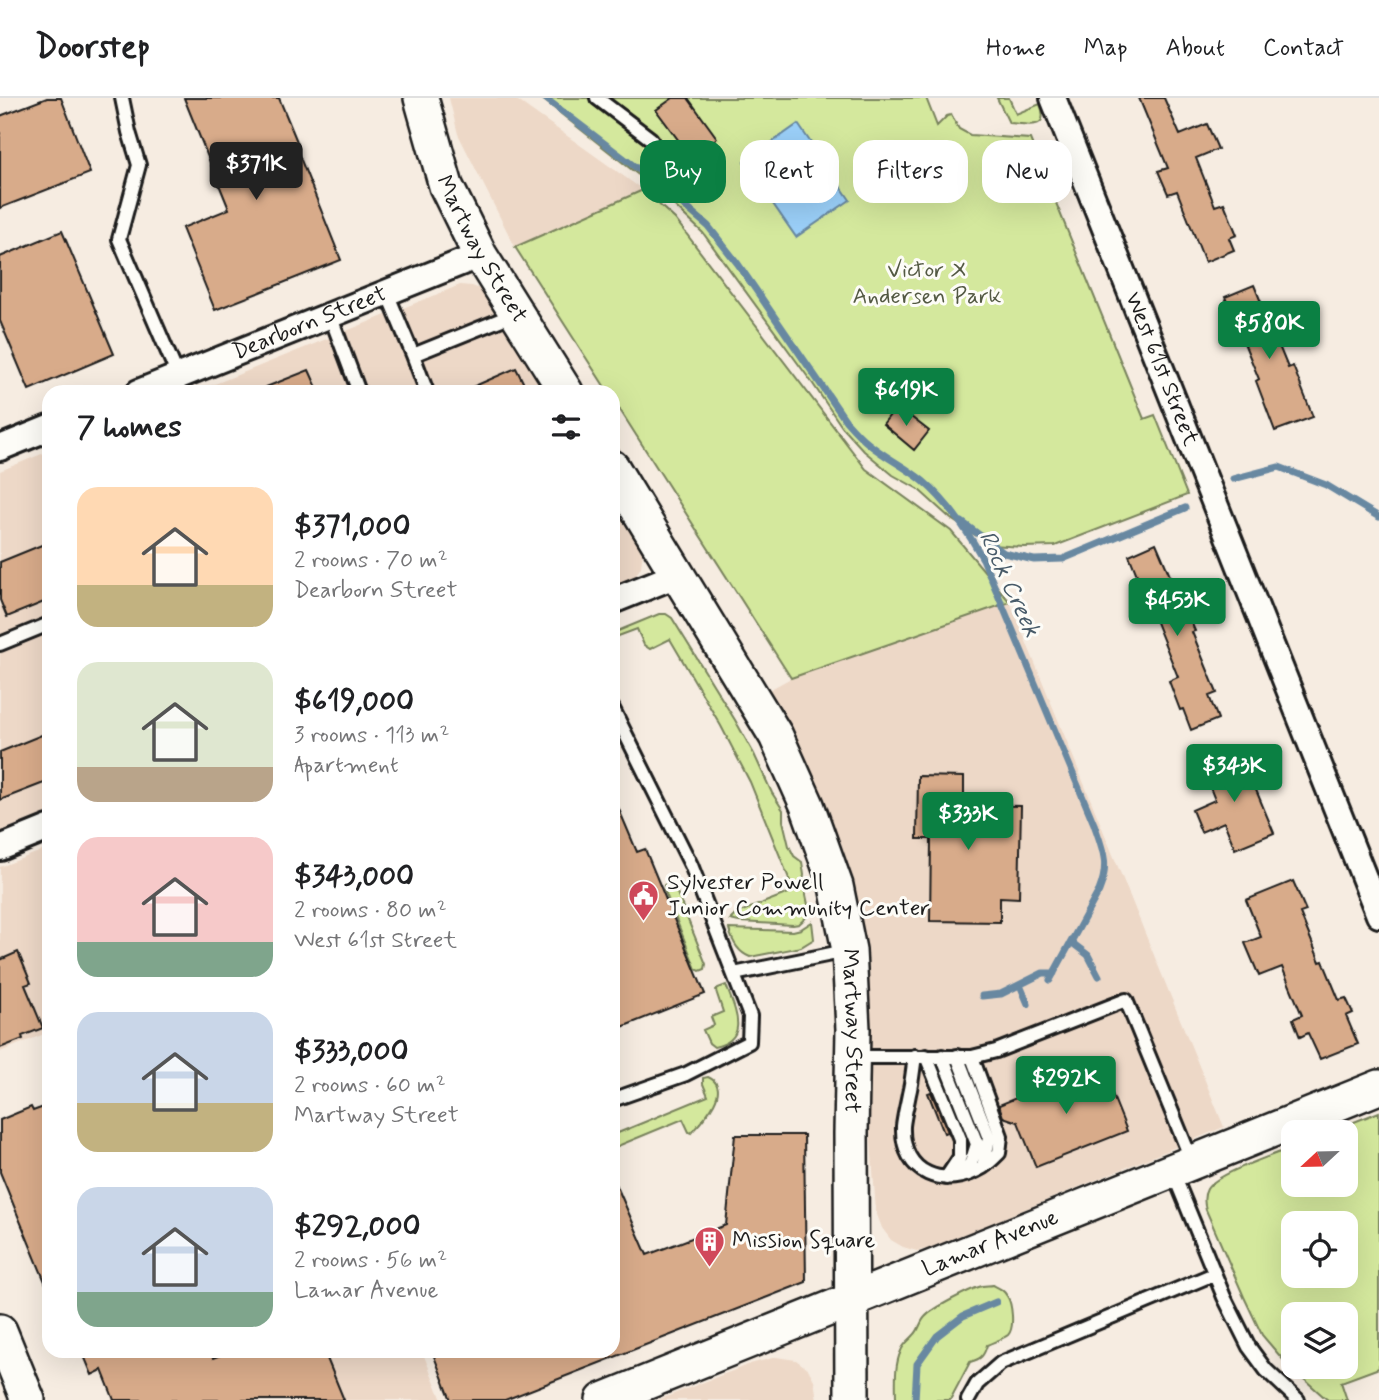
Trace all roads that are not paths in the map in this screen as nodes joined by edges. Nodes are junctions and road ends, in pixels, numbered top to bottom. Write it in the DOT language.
graph roads {
  1 [pos="122,98"];
  2 [pos="421,98"];
  3 [pos="597,98"];
  4 [pos="1054,98"];
  5 [pos="651,139"];
  6 [pos="480,255"];
  7 [pos="387,293"];
  8 [pos="517,313"];
  9 [pos="330,315"];
  10 [pos="412,355"];
  11 [pos="178,376"];
  12 [pos="156,385"];
  13 [pos="356,385"];
  14 [pos="424,385"];
  15 [pos="562,385"];
  16 [pos="42,435"];
  17 [pos="1,446"];
  18 [pos="620,480"];
  19 [pos="678,574"];
  20 [pos="620,598"];
  21 [pos="42,627"];
  22 [pos="0,644"];
  23 [pos="620,723"];
  24 [pos="42,831"];
  25 [pos="0,848"];
  26 [pos="1379,915"];
  27 [pos="849,950"];
  28 [pos="734,974"];
  29 [pos="921,1056"];
  30 [pos="942,1056"];
  31 [pos="957,1056"];
  32 [pos="852,1057"];
  33 [pos="972,1057"];
  34 [pos="1379,1087"];
  35 [pos="620,1097"];
  36 [pos="1182,1166"];
  37 [pos="982,1167"];
  38 [pos="952,1177"];
  39 [pos="1214,1274"];
  40 [pos="852,1301"];
  41 [pos="0,1331"];
  42 [pos="27,1400"];
  43 [pos="603,1400"];
  44 [pos="852,1400"];
  45 [pos="968,1400"];
  46 [pos="1298,1400"];
  1 -- 11 [label="lane"];
  2 -- 6 [label="street, Martway Street"];
  3 -- 5 [label="lane"];
  4 -- 26 [label="street, West 61st Street"];
  6 -- 7 [label="street, Dearborn Street"];
  6 -- 8 [label="street, Martway Street"];
  7 -- 9 [label="street, Dearborn Street"];
  7 -- 10 [label="lane"];
  8 -- 10 [label="lane"];
  8 -- 15 [label="street, Martway Street"];
  9 -- 11 [label="street, Dearborn Street"];
  9 -- 13 [label="lane"];
  10 -- 14 [label="lane"];
  11 -- 12 [label="street, Dearborn Street"];
  16 -- 17 [label="street"];
  18 -- 19 [label="street, Martway Street"];
  19 -- 20 [label="street"];
  19 -- 27 [label="street, Martway Street"];
  21 -- 22 [label="lane"];
  23 -- 28 [label="lane"];
  24 -- 25 [label="street"];
  27 -- 28 [label="lane"];
  27 -- 32 [label="street, Martway Street"];
  28 -- 35 [label="lane"];
  29 -- 30 [label="lane"];
  29 -- 32 [label="lane"];
  29 -- 38 [label="lane"];
  29 -- 38 [label="lane"];
  30 -- 31 [label="lane"];
  30 -- 38 [label="lane"];
  31 -- 33 [label="lane"];
  31 -- 37 [label="lane"];
  32 -- 40 [label="street, Martway Street"];
  33 -- 36 [label="lane"];
  33 -- 37 [label="lane"];
  34 -- 36 [label="street, Lamar Avenue"];
  36 -- 39 [label="lane"];
  36 -- 40 [label="street, Lamar Avenue"];
  37 -- 38 [label="lane"];
  39 -- 45 [label="lane"];
  39 -- 46 [label="lane"];
  40 -- 43 [label="street, Lamar Avenue"];
  40 -- 44 [label="street, Martway Street"];
  41 -- 42 [label="street"];
}
